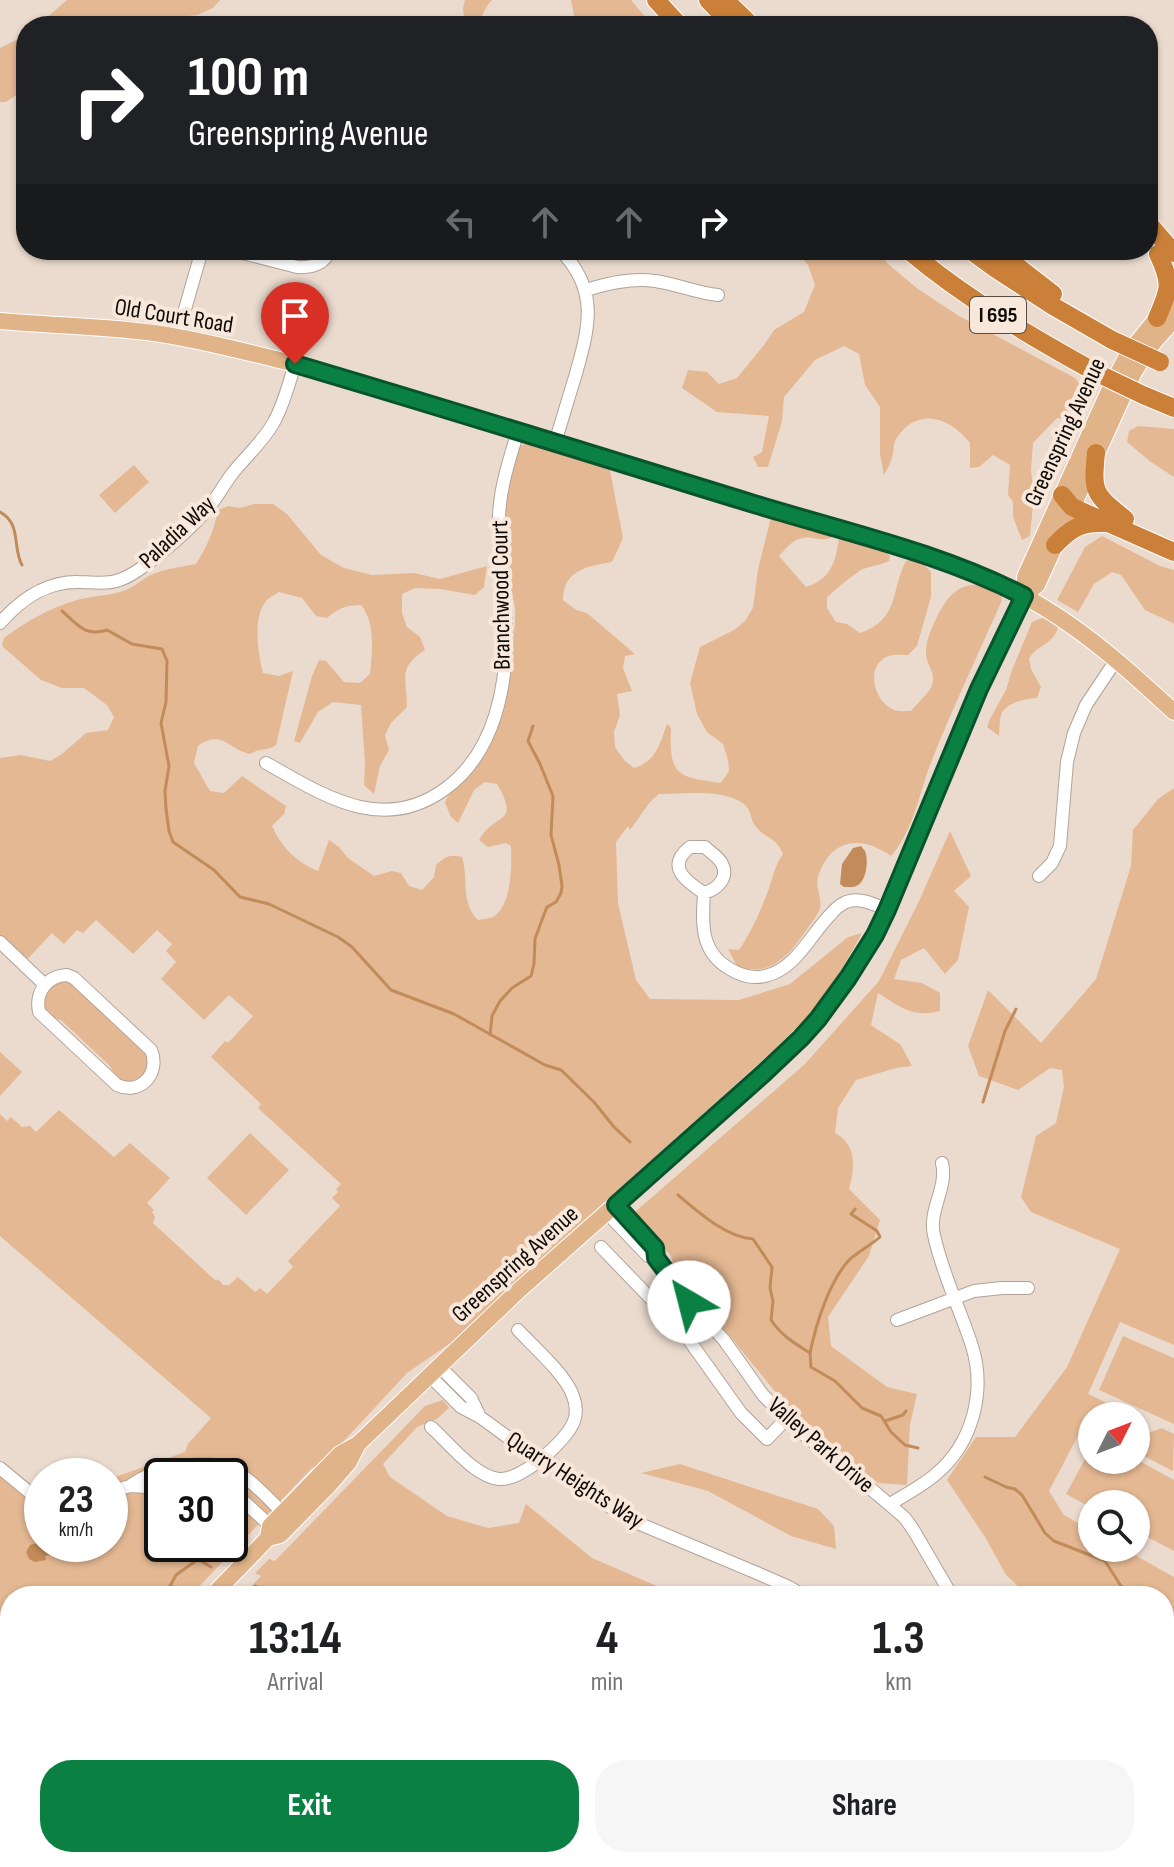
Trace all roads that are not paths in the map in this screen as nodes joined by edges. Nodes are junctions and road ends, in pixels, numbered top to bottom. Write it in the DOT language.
graph roads {
  1 [pos="656,0"];
  2 [pos="708,0"];
  3 [pos="725,0"];
  4 [pos="671,16"];
  5 [pos="723,16"];
  6 [pos="742,16"];
  7 [pos="1160,250"];
  8 [pos="199,260"];
  9 [pos="270,260"];
  10 [pos="323,260"];
  11 [pos="569,260"];
  12 [pos="921,260"];
  13 [pos="984,260"];
  14 [pos="1011,260"];
  15 [pos="1174,273"];
  16 [pos="586,290"];
  17 [pos="718,295"];
  18 [pos="1174,301"];
  19 [pos="1165,319"];
  20 [pos="0,323"];
  21 [pos="177,337"];
  22 [pos="1111,339"];
  23 [pos="295,364"];
  24 [pos="1167,365"];
  25 [pos="1174,408"];
  26 [pos="518,431"];
  27 [pos="555,442"];
  28 [pos="1096,453"];
  29 [pos="1070,500"];
  30 [pos="1125,519"];
  31 [pos="1106,523"];
  32 [pos="1174,539"];
  33 [pos="1055,545"];
  34 [pos="1174,552"];
  35 [pos="1024,596"];
  36 [pos="0,623"];
  37 [pos="1116,660"];
  38 [pos="1174,712"];
  39 [pos="266,763"];
  40 [pos="1039,876"];
  41 [pos="704,893"];
  42 [pos="887,910"];
  43 [pos="0,942"];
  44 [pos="45,985"];
  45 [pos="942,1163"];
  46 [pos="612,1209"];
  47 [pos="601,1247"];
  48 [pos="1028,1288"];
  49 [pos="954,1297"];
  50 [pos="689,1302"];
  51 [pos="671,1318"];
  52 [pos="897,1320"];
  53 [pos="518,1330"];
  54 [pos="434,1370"];
  55 [pos="786,1419"];
  56 [pos="431,1427"];
  57 [pos="542,1457"];
  58 [pos="0,1468"];
  59 [pos="130,1486"];
  60 [pos="144,1487"];
  61 [pos="24,1488"];
  62 [pos="890,1504"];
  63 [pos="248,1507"];
  64 [pos="288,1518"];
  65 [pos="273,1533"];
  66 [pos="222,1586"];
  67 [pos="787,1586"];
  68 [pos="946,1586"];
  1 -- 4 [label="highway"];
  2 -- 5 [label="highway"];
  3 -- 6 [label="highway"];
  7 -- 15 [label="highway"];
  7 -- 19 [label="highway"];
  8 -- 21 [label="street"];
  9 -- 10 [label="street"];
  11 -- 16 [label="street"];
  12 -- 25 [label="highway, I 695, bridge"];
  13 -- 22 [label="highway, I 695"];
  14 -- 22 [label="highway"];
  16 -- 17 [label="street"];
  16 -- 27 [label="street"];
  18 -- 19 [label="main road, Greenspring Avenue"];
  19 -- 28 [label="main road, Greenspring Avenue"];
  19 -- 29 [label="main road, Greenspring Avenue"];
  20 -- 21 [label="main road, Old Court Road"];
  21 -- 23 [label="main road, Old Court Road"];
  22 -- 24 [label="highway, I 695, bridge"];
  23 -- 26 [label="main road, Old Court Road"];
  23 -- 36 [label="street, Paladia Way"];
  26 -- 27 [label="main road, Old Court Road"];
  26 -- 39 [label="street, Branchwood Court"];
  27 -- 35 [label="main road, Old Court Road"];
  28 -- 29 [label="main road, Greenspring Avenue"];
  28 -- 30 [label="highway"];
  29 -- 30 [label="highway"];
  29 -- 31 [label="highway"];
  29 -- 33 [label="main road, Greenspring Avenue"];
  29 -- 35 [label="main road, Greenspring Avenue"];
  30 -- 32 [label="highway"];
  31 -- 33 [label="highway"];
  31 -- 34 [label="highway"];
  33 -- 35 [label="main road, Greenspring Avenue"];
  35 -- 37 [label="main road, Old Court Road"];
  35 -- 42 [label="main road, Greenspring Avenue"];
  37 -- 38 [label="main road, Old Court Road"];
  37 -- 40 [label="street"];
  41 -- 42 [label="street"];
  42 -- 46 [label="main road, Greenspring Avenue"];
  43 -- 44 [label="street"];
  44 -- 44 [label="street"];
  45 -- 49 [label="street"];
  46 -- 50 [label="street, Valley Park Drive"];
  46 -- 54 [label="main road, Greenspring Avenue"];
  47 -- 51 [label="street"];
  48 -- 49 [label="street"];
  49 -- 52 [label="street"];
  49 -- 62 [label="street"];
  50 -- 51 [label="street"];
  50 -- 55 [label="street, Valley Park Drive"];
  51 -- 55 [label="street"];
  53 -- 57 [label="street"];
  54 -- 57 [label="street, Quarry Heights Way"];
  54 -- 64 [label="main road, Greenspring Avenue"];
  55 -- 62 [label="street, Valley Park Drive"];
  56 -- 57 [label="street"];
  57 -- 67 [label="street, Quarry Heights Way"];
  58 -- 61 [label="street"];
  59 -- 60 [label="street"];
  59 -- 64 [label="street"];
  62 -- 68 [label="street, Valley Park Drive"];
  63 -- 65 [label="street"];
  64 -- 65 [label="main road, Greenspring Avenue"];
  65 -- 66 [label="main road, Greenspring Avenue"];
}
